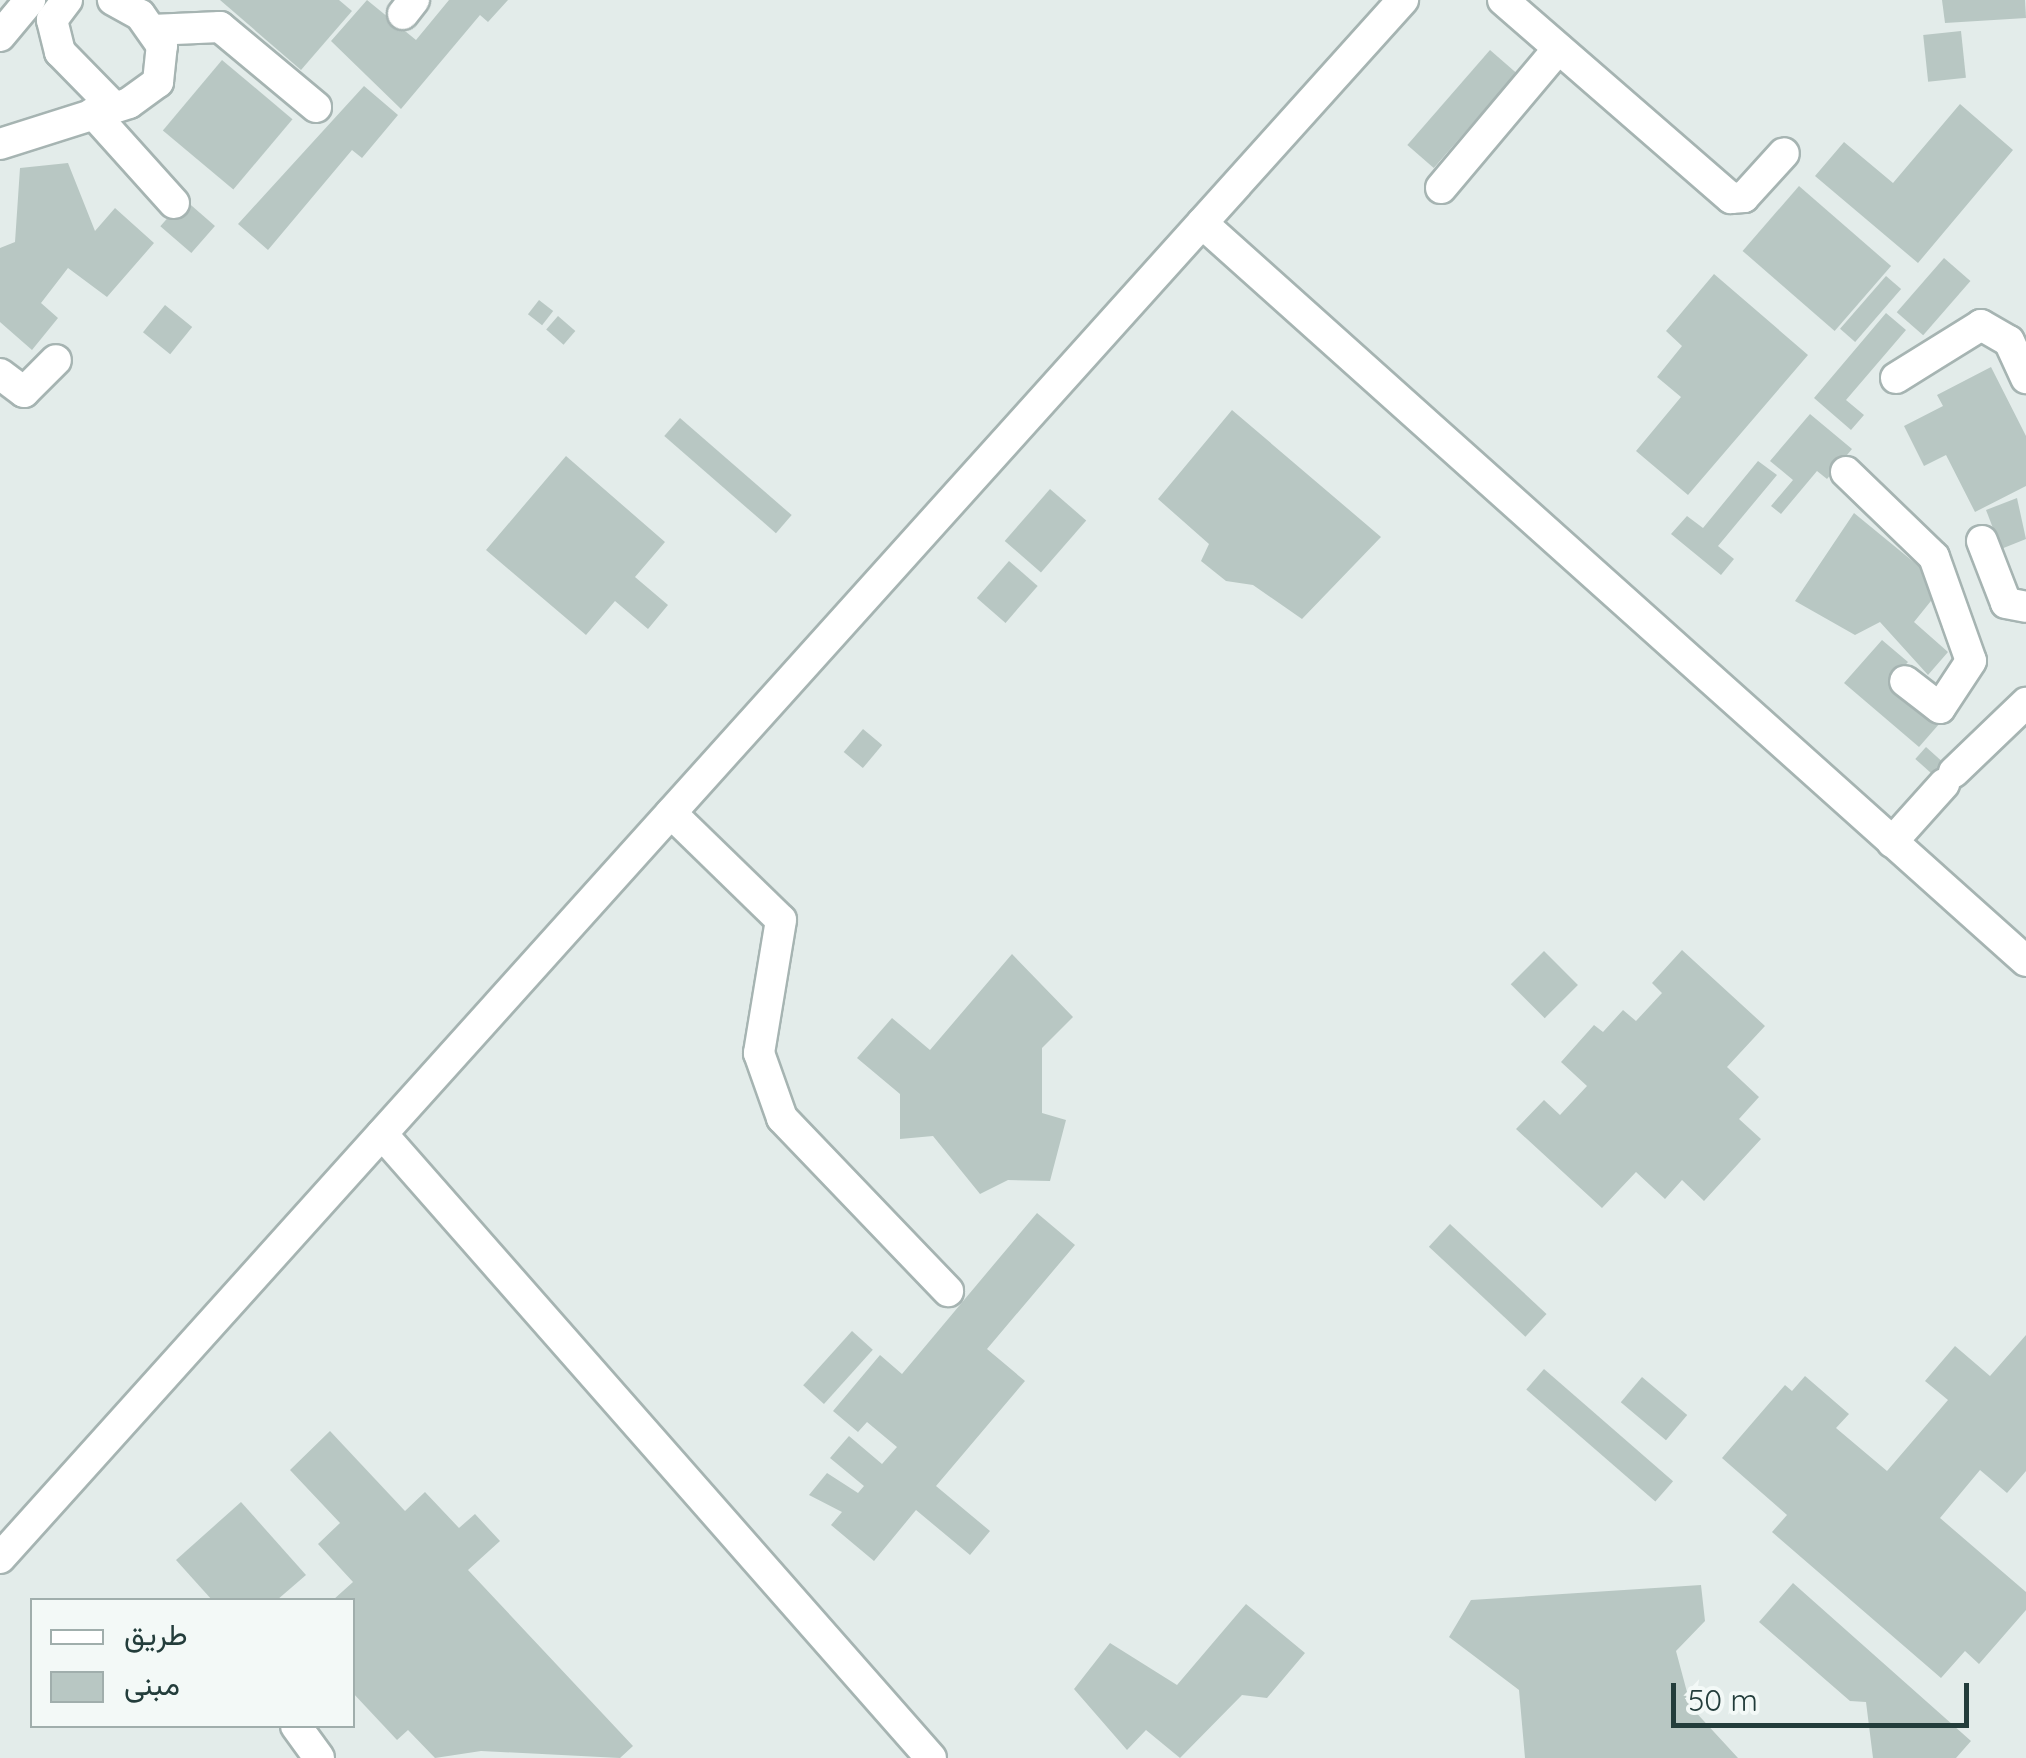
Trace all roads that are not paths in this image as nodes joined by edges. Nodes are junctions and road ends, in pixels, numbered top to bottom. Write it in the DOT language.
graph roads {
  1 [pos="113,0"];
  2 [pos="1403,0"];
  3 [pos="1503,0"];
  4 [pos="52,2"];
  5 [pos="200,11"];
  6 [pos="152,30"];
  7 [pos="0,36"];
  8 [pos="1558,48"];
  9 [pos="316,106"];
  10 [pos="101,108"];
  11 [pos="0,144"];
  12 [pos="1784,153"];
  13 [pos="1441,188"];
  14 [pos="174,203"];
  15 [pos="1202,223"];
  16 [pos="56,360"];
  17 [pos="0,374"];
  18 [pos="1896,378"];
  19 [pos="2026,378"];
  20 [pos="1846,472"];
  21 [pos="1982,542"];
  22 [pos="2026,606"];
  23 [pos="1905,680"];
  24 [pos="1958,690"];
  25 [pos="2026,702"];
  26 [pos="1996,726"];
  27 [pos="671,814"];
  28 [pos="1892,842"];
  29 [pos="2026,961"];
  30 [pos="382,1134"];
  31 [pos="948,1291"];
  32 [pos="0,1558"];
  33 [pos="297,1728"];
  34 [pos="319,1758"];
  35 [pos="931,1758"];
  1 -- 6 [label="street"];
  2 -- 15 [label="street"];
  3 -- 8 [label="street"];
  4 -- 7 [label="street"];
  4 -- 10 [label="street"];
  5 -- 6 [label="street"];
  5 -- 9 [label="street"];
  6 -- 10 [label="street"];
  8 -- 12 [label="street"];
  8 -- 13 [label="street"];
  10 -- 11 [label="street"];
  10 -- 14 [label="street"];
  15 -- 27 [label="street"];
  15 -- 28 [label="street"];
  16 -- 17 [label="street"];
  18 -- 19 [label="street"];
  20 -- 24 [label="street"];
  21 -- 22 [label="street"];
  23 -- 24 [label="street"];
  24 -- 26 [label="street"];
  25 -- 26 [label="street"];
  26 -- 28 [label="street"];
  27 -- 30 [label="street"];
  27 -- 31 [label="street"];
  28 -- 29 [label="street"];
  30 -- 32 [label="street"];
  30 -- 35 [label="street"];
  33 -- 34 [label="street"];
}
